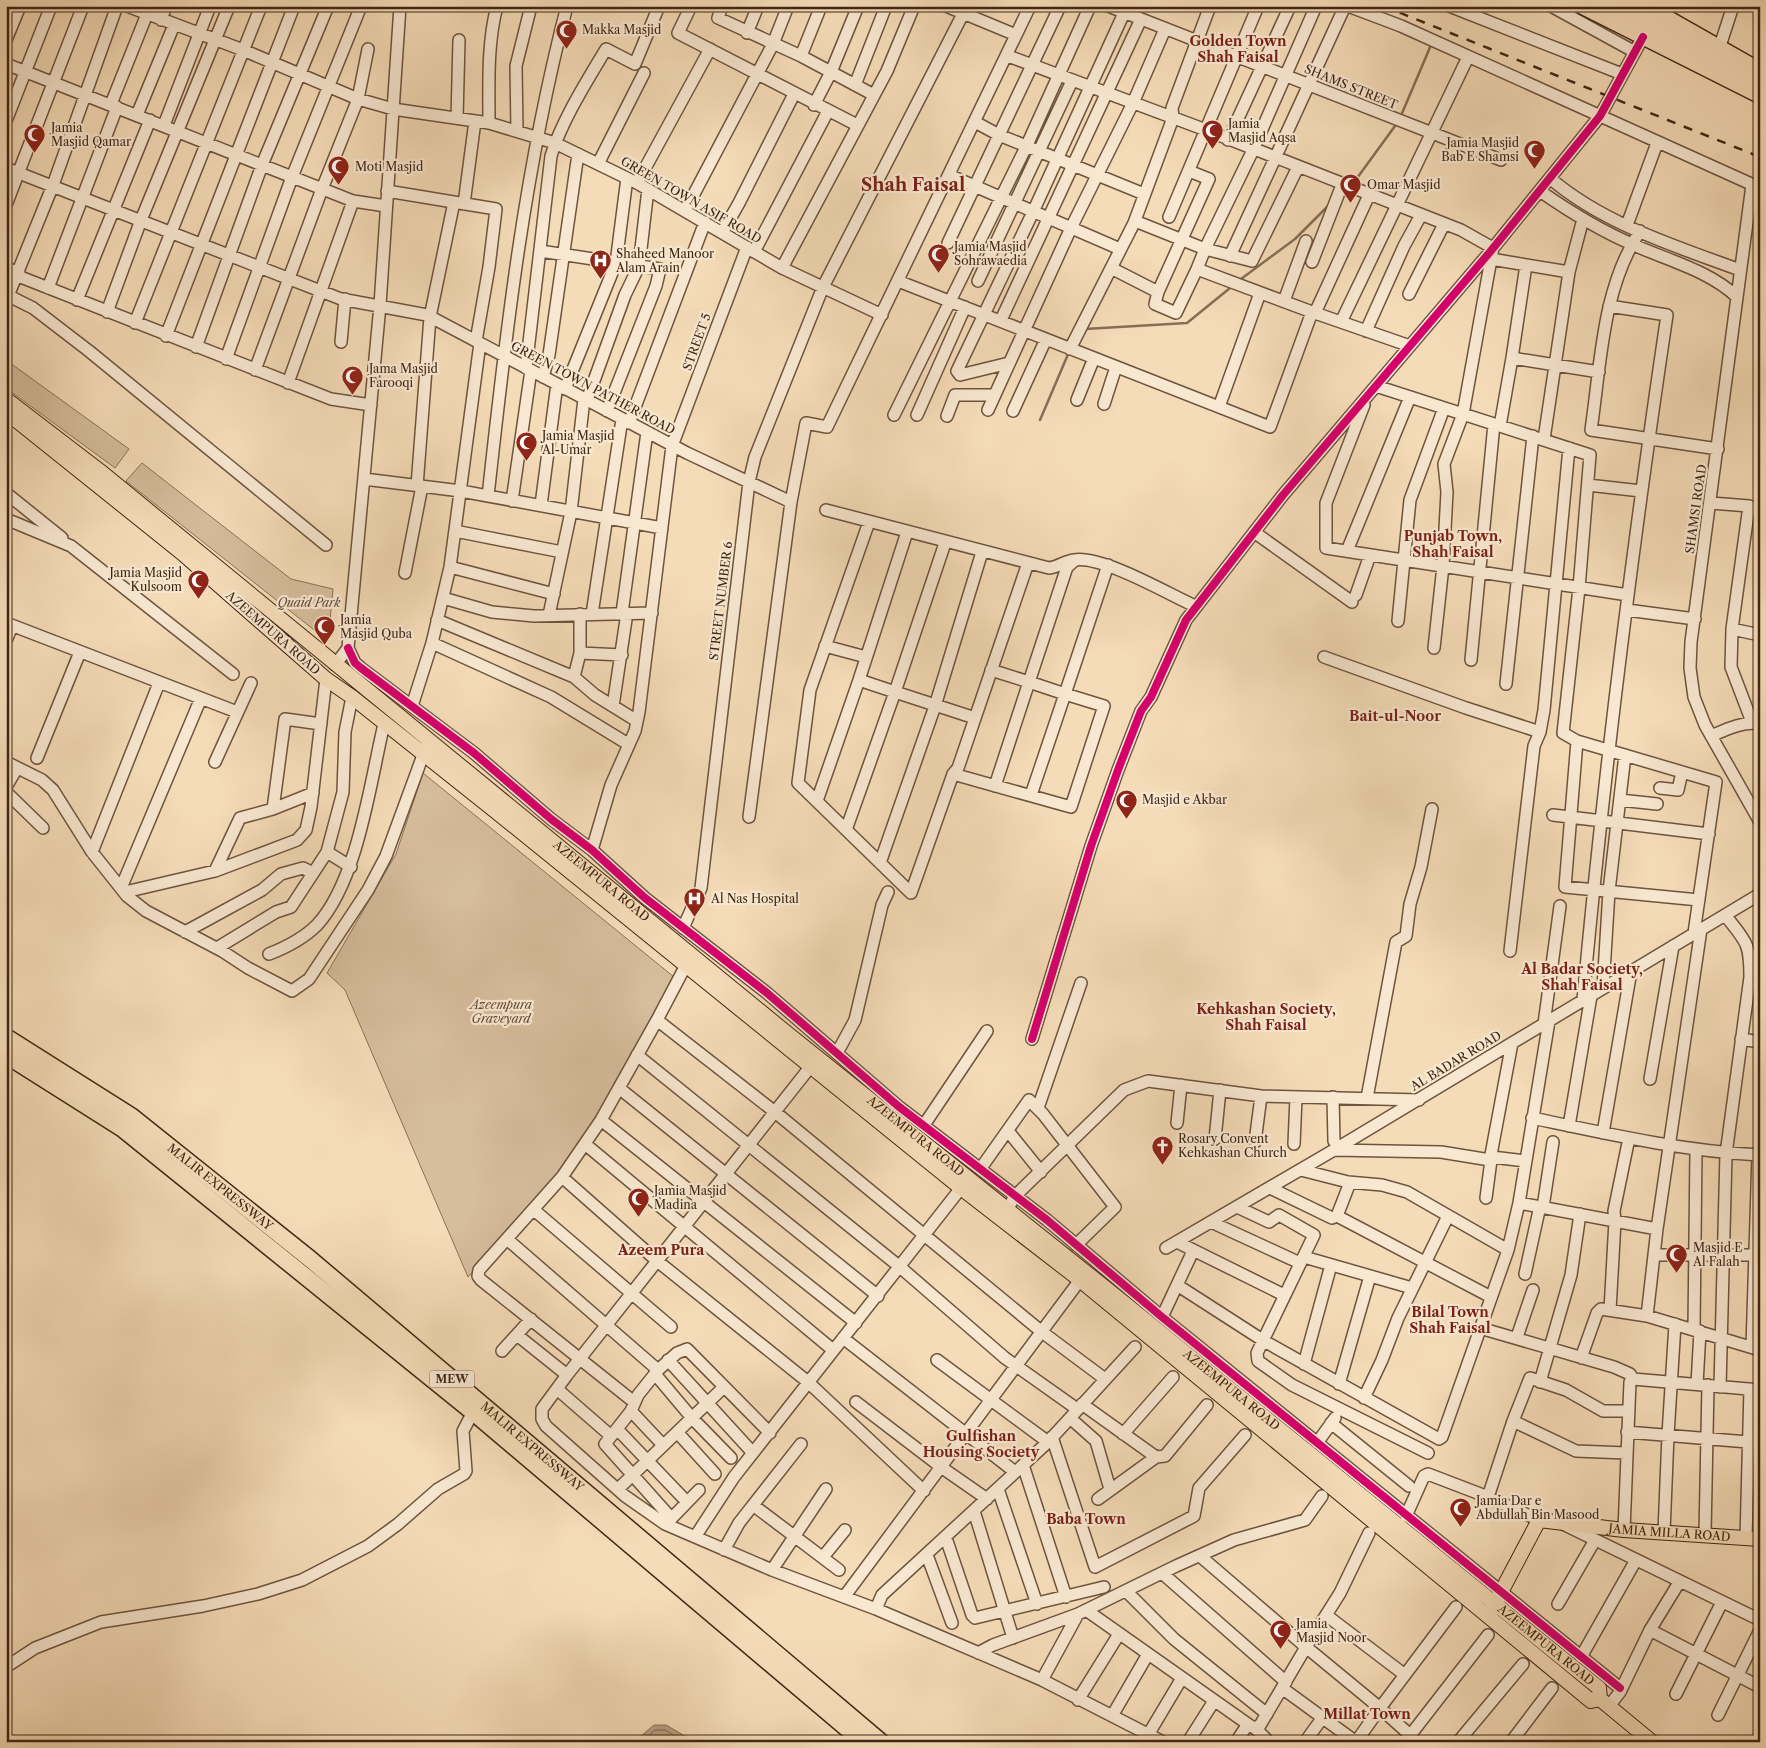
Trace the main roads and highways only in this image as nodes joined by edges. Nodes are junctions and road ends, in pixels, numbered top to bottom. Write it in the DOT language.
graph roads {
  1 [pos="1583,6"];
  2 [pos="1617,6"];
  3 [pos="1645,6"];
  4 [pos="1721,56"];
  5 [pos="1760,71"];
  6 [pos="1760,82"];
  7 [pos="1760,95"];
  8 [pos="6,399"];
  9 [pos="6,412"];
  10 [pos="50,439"];
  11 [pos="6,1037"];
  12 [pos="6,1056"];
  13 [pos="1753,1538"];
  14 [pos="1495,1604"];
  15 [pos="863,1742"];
  16 [pos="881,1742"];
  17 [pos="1652,1742"];
  1 -- 7 [label="highway"];
  2 -- 4 [label="highway"];
  3 -- 4 [label="highway"];
  4 -- 5 [label="highway"];
  4 -- 6 [label="highway"];
  8 -- 10 [label="main road, AZEEMPURA ROAD"];
  9 -- 10 [label="main road, AZEEMPURA ROAD"];
  10 -- 14 [label="main road, AZEEMPURA ROAD"];
  10 -- 14 [label="main road, AZEEMPURA ROAD"];
  11 -- 16 [label="highway, MALIR EXPRESSWAY / MEW"];
  12 -- 15 [label="highway, MALIR EXPRESSWAY / MEW"];
  13 -- 14 [label="main road, JAMIA MILLA ROAD"];
  14 -- 17 [label="main road, AZEEMPURA ROAD"];
}
